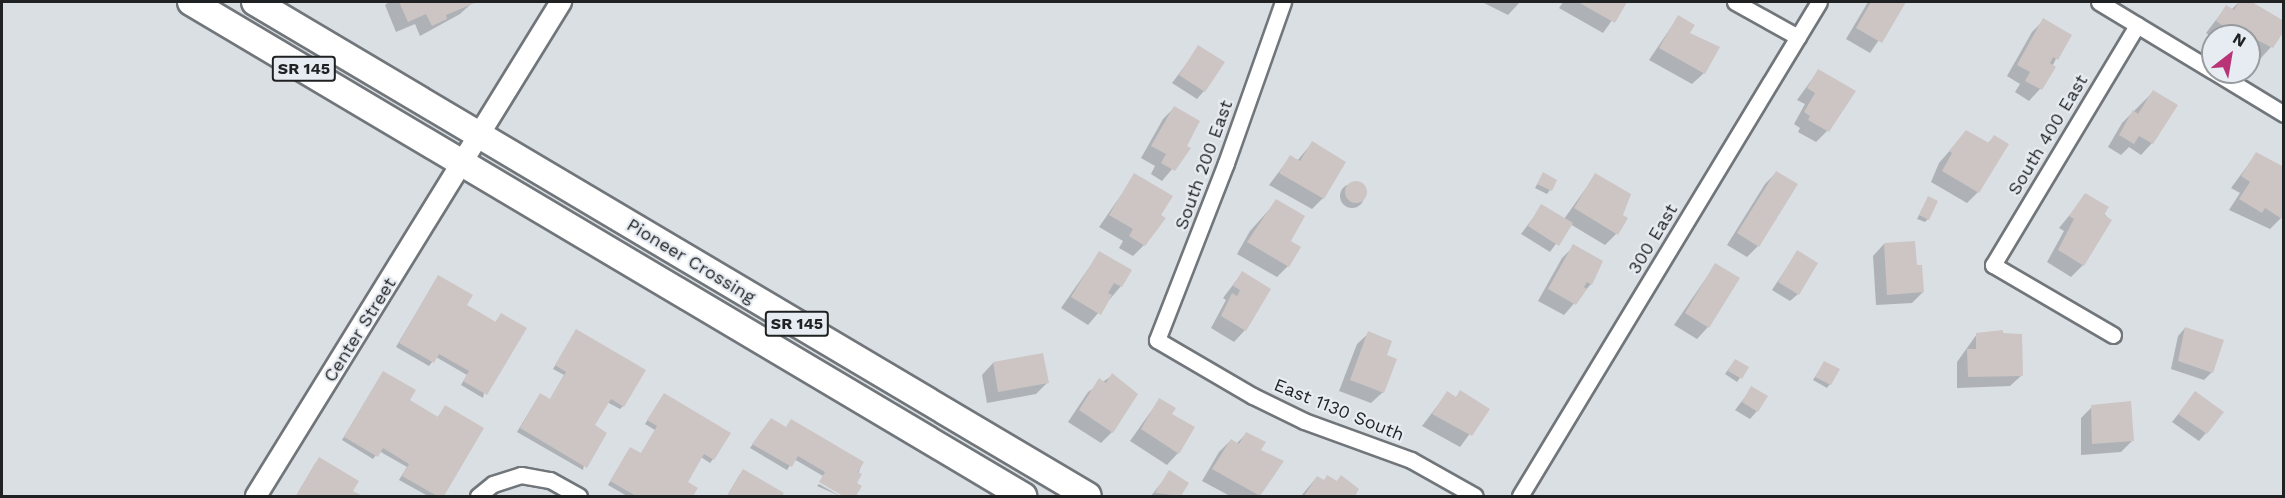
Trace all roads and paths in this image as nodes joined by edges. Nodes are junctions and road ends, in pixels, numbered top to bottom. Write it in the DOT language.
graph roads {
  1 [pos="191,2"];
  2 [pos="255,2"];
  3 [pos="561,2"];
  4 [pos="1283,2"];
  5 [pos="1735,2"];
  6 [pos="1819,2"];
  7 [pos="2099,2"];
  8 [pos="2137,25"];
  9 [pos="1798,37"];
  10 [pos="2201,63"];
  11 [pos="2235,84"];
  12 [pos="2283,114"];
  13 [pos="481,136"];
  14 [pos="464,164"];
  15 [pos="2113,335"];
  16 [pos="1157,340"];
  17 [pos="256,496"];
  18 [pos="478,496"];
  19 [pos="579,496"];
  20 [pos="1023,496"];
  21 [pos="1088,496"];
  22 [pos="1475,496"];
  23 [pos="1520,496"];
  1 -- 14 [label="highway, SR 145"];
  2 -- 13 [label="highway, SR 145"];
  3 -- 13 [label="street"];
  4 -- 16 [label="street, South 200 East"];
  5 -- 9 [label="street"];
  6 -- 9 [label="street, 300 East"];
  7 -- 8 [label="street"];
  8 -- 10 [label="street"];
  8 -- 15 [label="street, South 400 East"];
  9 -- 23 [label="street, 300 East"];
  11 -- 12 [label="street"];
  13 -- 14 [label="street, Center Street"];
  13 -- 21 [label="highway, Pioneer Crossing / SR 145"];
  14 -- 17 [label="street, Center Street"];
  14 -- 20 [label="highway, Pioneer Crossing / SR 145"];
  16 -- 22 [label="street, East 1130 South"];
  18 -- 19 [label="street"];
}
